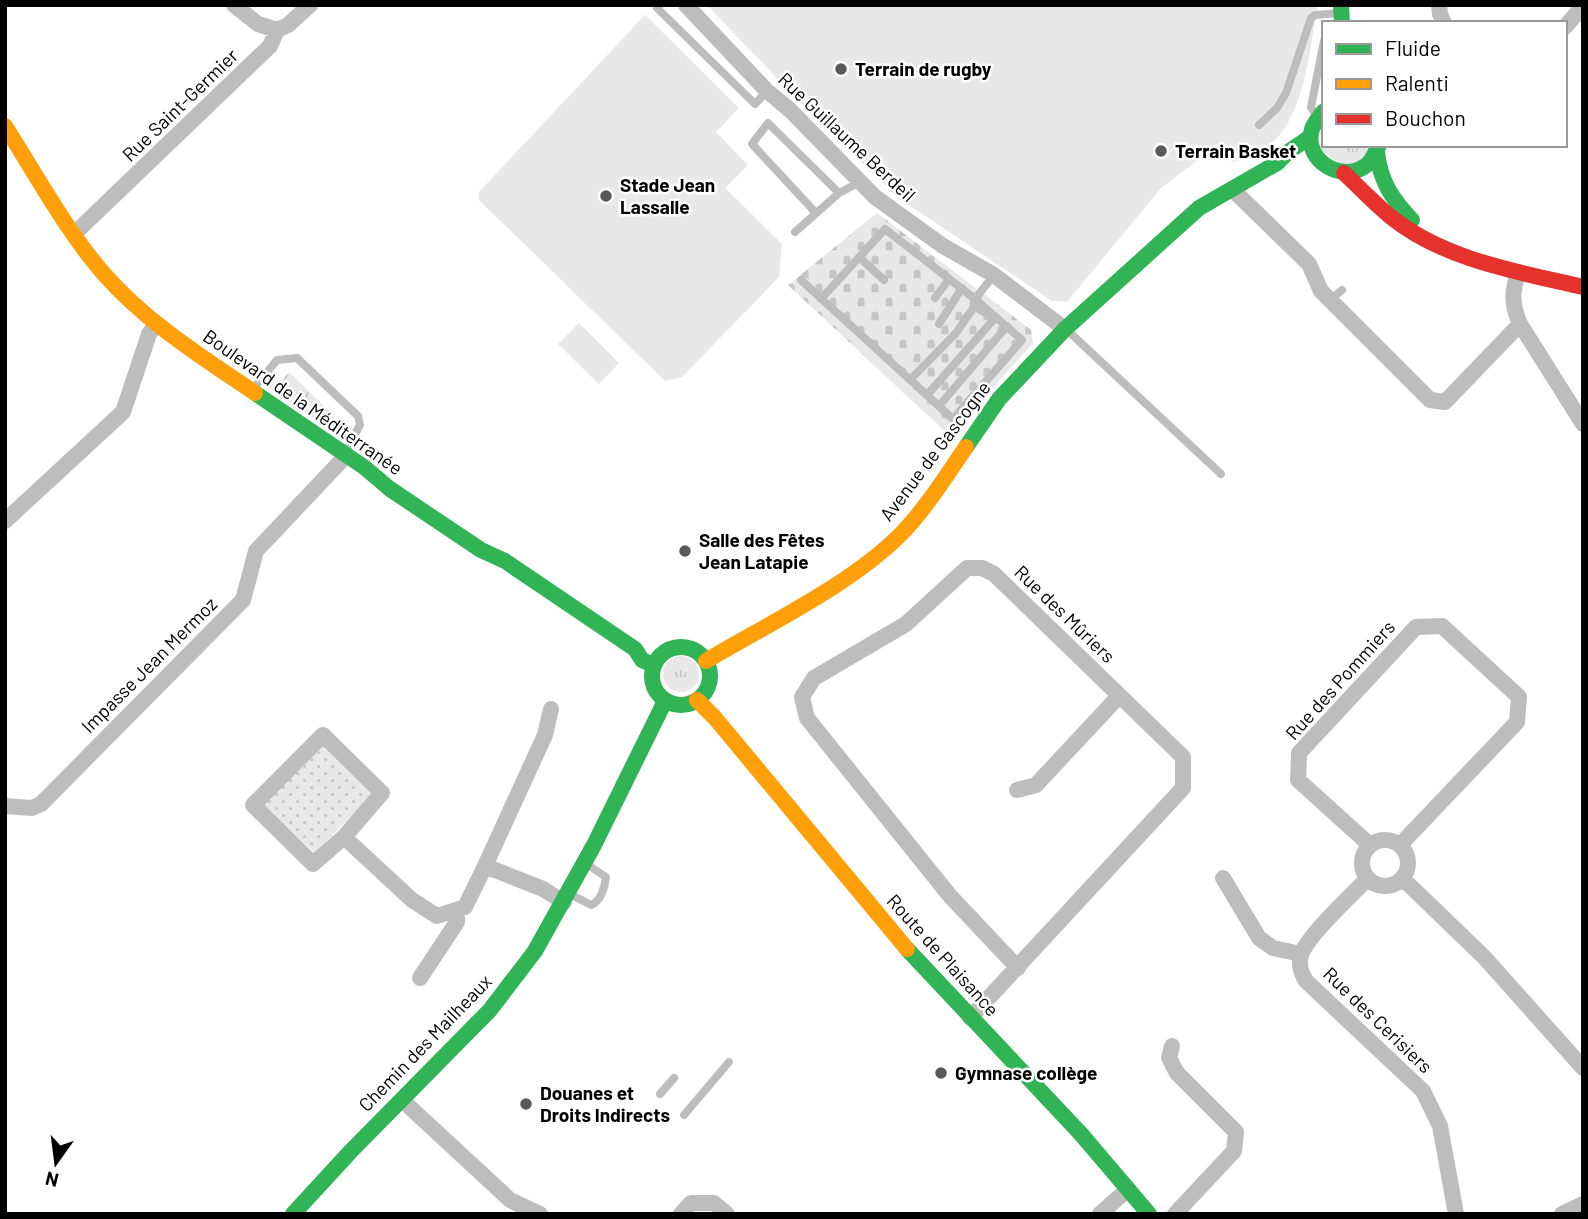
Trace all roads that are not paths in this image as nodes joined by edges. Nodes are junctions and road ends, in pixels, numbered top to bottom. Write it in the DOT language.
graph roads {
  1 [pos="234,5"];
  2 [pos="310,5"];
  3 [pos="660,5"];
  4 [pos="686,5"];
  5 [pos="1583,6"];
  6 [pos="1338,16"];
  7 [pos="1567,25"];
  8 [pos="277,30"];
  9 [pos="1322,51"];
  10 [pos="767,91"];
  11 [pos="1320,115"];
  12 [pos="1259,125"];
  13 [pos="5,126"];
  14 [pos="1310,136"];
  15 [pos="1378,148"];
  16 [pos="1320,162"];
  17 [pos="1277,163"];
  18 [pos="1344,173"];
  19 [pos="860,182"];
  20 [pos="1232,189"];
  21 [pos="839,193"];
  22 [pos="816,213"];
  23 [pos="794,232"];
  24 [pos="75,233"];
  25 [pos="1431,239"];
  26 [pos="859,257"];
  27 [pos="1518,272"];
  28 [pos="994,275"];
  29 [pos="949,279"];
  30 [pos="801,280"];
  31 [pos="884,280"];
  32 [pos="1583,287"];
  33 [pos="962,288"];
  34 [pos="934,298"];
  35 [pos="821,299"];
  36 [pos="978,303"];
  37 [pos="996,317"];
  38 [pos="156,324"];
  39 [pos="939,324"];
  40 [pos="1520,324"];
  41 [pos="1006,326"];
  42 [pos="1065,328"];
  43 [pos="910,380"];
  44 [pos="252,391"];
  45 [pos="927,395"];
  46 [pos="939,406"];
  47 [pos="1583,424"];
  48 [pos="345,453"];
  49 [pos="1221,474"];
  50 [pos="5,521"];
  51 [pos="657,659"];
  52 [pos="706,661"];
  53 [pos="703,694"];
  54 [pos="1119,696"];
  55 [pos="665,701"];
  56 [pos="551,709"];
  57 [pos="1017,790"];
  58 [pos="5,806"];
  59 [pos="344,837"];
  60 [pos="1370,845"];
  61 [pos="1400,845"];
  62 [pos="585,862"];
  63 [pos="485,866"];
  64 [pos="1223,878"];
  65 [pos="1368,878"];
  66 [pos="1402,878"];
  67 [pos="566,898"];
  68 [pos="457,910"];
  69 [pos="1301,954"];
  70 [pos="1018,968"];
  71 [pos="419,978"];
  72 [pos="970,1018"];
  73 [pos="1172,1046"];
  74 [pos="729,1062"];
  75 [pos="1583,1068"];
  76 [pos="674,1078"];
  77 [pos="660,1094"];
  78 [pos="401,1100"];
  79 [pos="684,1115"];
  80 [pos="1128,1189"];
  81 [pos="1583,1204"];
  82 [pos="293,1214"];
  83 [pos="540,1214"];
  84 [pos="681,1214"];
  85 [pos="727,1214"];
  86 [pos="1100,1214"];
  87 [pos="1149,1214"];
  88 [pos="1175,1214"];
  89 [pos="1456,1214"];
  90 [pos="1562,1214"];
  1 -- 8 [label="street"];
  2 -- 8 [label="street, Rue Saint-Germier"];
  3 -- 10 [label="lane"];
  4 -- 10 [label="street, Rue Guillaume Berdeil"];
  5 -- 7 [label="street"];
  6 -- 12 [label="lane"];
  8 -- 24 [label="street, Rue Saint-Germier"];
  9 -- 11 [label="lane"];
  10 -- 19 [label="street, Rue Guillaume Berdeil"];
  11 -- 14 [label="main road"];
  13 -- 24 [label="main road, Boulevard de la Méditerranée"];
  14 -- 16 [label="main road"];
  14 -- 17 [label="main road, Avenue de Gascogne"];
  15 -- 18 [label="main road"];
  15 -- 25 [label="main road"];
  16 -- 17 [label="main road, Avenue de Gascogne"];
  16 -- 18 [label="main road"];
  17 -- 20 [label="main road, Avenue de Gascogne"];
  18 -- 25 [label="main road"];
  19 -- 21 [label="lane"];
  19 -- 28 [label="street, Rue Guillaume Berdeil"];
  20 -- 40 [label="street"];
  20 -- 42 [label="main road, Avenue de Gascogne"];
  21 -- 22 [label="lane"];
  21 -- 22 [label="lane"];
  22 -- 23 [label="lane"];
  24 -- 38 [label="main road, Boulevard de la Méditerranée"];
  25 -- 27 [label="main road"];
  26 -- 29 [label="lane"];
  26 -- 31 [label="lane"];
  26 -- 35 [label="lane"];
  27 -- 32 [label="main road"];
  27 -- 40 [label="street"];
  28 -- 36 [label="lane"];
  28 -- 42 [label="street, Rue Guillaume Berdeil"];
  29 -- 33 [label="lane"];
  29 -- 34 [label="lane"];
  30 -- 35 [label="lane"];
  33 -- 36 [label="lane"];
  33 -- 39 [label="lane"];
  35 -- 43 [label="lane"];
  36 -- 37 [label="lane"];
  36 -- 43 [label="lane"];
  37 -- 41 [label="lane"];
  37 -- 45 [label="lane"];
  38 -- 44 [label="main road, Boulevard de la Méditerranée"];
  38 -- 50 [label="street"];
  40 -- 47 [label="street"];
  41 -- 46 [label="lane"];
  41 -- 46 [label="lane"];
  42 -- 49 [label="lane"];
  42 -- 52 [label="main road, Avenue de Gascogne"];
  43 -- 45 [label="lane"];
  44 -- 48 [label="main road, Boulevard de la Méditerranée"];
  44 -- 48 [label="lane"];
  45 -- 46 [label="lane"];
  48 -- 51 [label="main road, Boulevard de la Méditerranée"];
  48 -- 58 [label="street, Impasse Jean Mermoz"];
  51 -- 52 [label="main road"];
  51 -- 55 [label="main road"];
  52 -- 53 [label="main road"];
  53 -- 55 [label="main road"];
  53 -- 72 [label="main road, Route de Plaisance"];
  54 -- 57 [label="street"];
  54 -- 70 [label="street, Rue des Mûriers"];
  54 -- 70 [label="street, Rue des Mûriers"];
  55 -- 62 [label="main road, Chemin des Mailheaux"];
  56 -- 63 [label="street"];
  59 -- 59 [label="street"];
  59 -- 68 [label="street"];
  60 -- 61 [label="street"];
  60 -- 61 [label="street, Rue des Pommiers"];
  60 -- 65 [label="street"];
  61 -- 66 [label="street"];
  62 -- 67 [label="main road, Chemin des Mailheaux"];
  62 -- 67 [label="lane"];
  63 -- 67 [label="street"];
  63 -- 68 [label="street"];
  64 -- 69 [label="street"];
  65 -- 66 [label="street"];
  65 -- 69 [label="street"];
  66 -- 75 [label="street"];
  67 -- 78 [label="main road, Chemin des Mailheaux"];
  68 -- 71 [label="street"];
  69 -- 89 [label="street, Rue des Cerisiers"];
  70 -- 72 [label="street, Rue des Mûriers"];
  72 -- 80 [label="main road, Route de Plaisance"];
  73 -- 88 [label="street"];
  74 -- 79 [label="lane"];
  76 -- 77 [label="lane"];
  78 -- 82 [label="main road, Chemin des Mailheaux"];
  78 -- 83 [label="street"];
  80 -- 86 [label="street"];
  80 -- 87 [label="main road, Route de Plaisance"];
  81 -- 90 [label="street"];
  84 -- 85 [label="street"];
}
